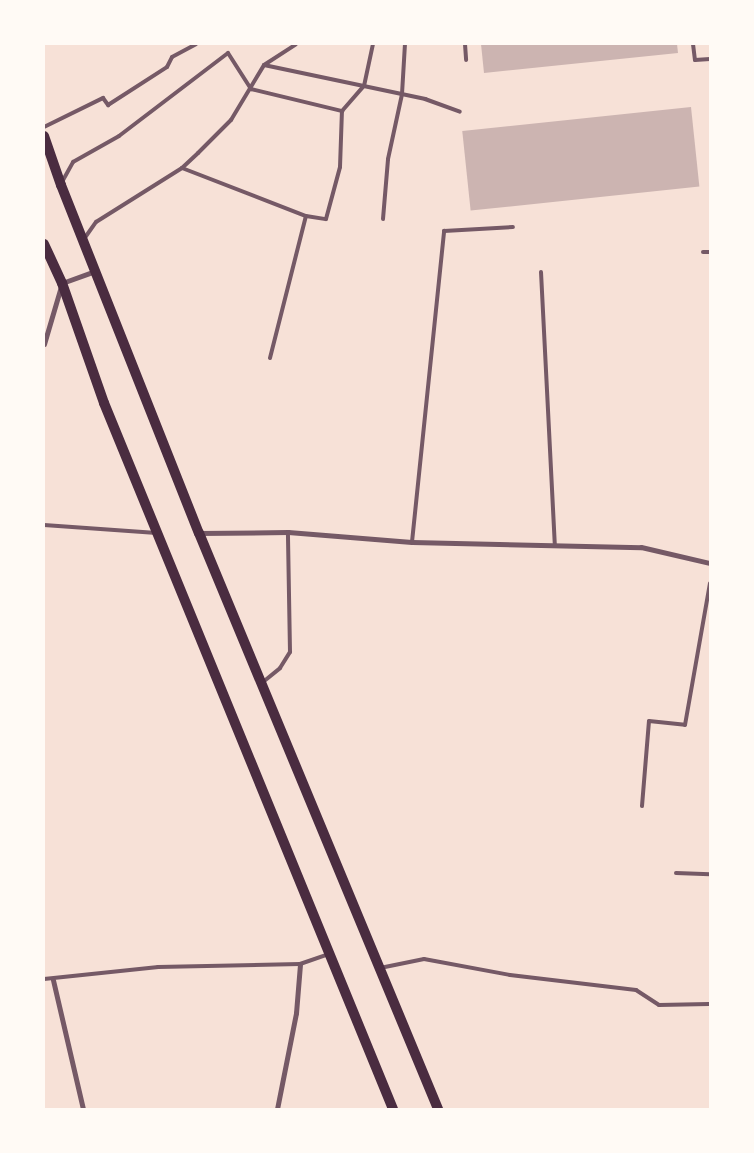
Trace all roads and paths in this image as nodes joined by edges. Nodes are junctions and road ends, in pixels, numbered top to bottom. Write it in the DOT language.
graph roads {
  1 [pos="196,44"];
  2 [pos="284,44"];
  3 [pos="296,44"];
  4 [pos="373,44"];
  5 [pos="405,44"];
  6 [pos="465,44"];
  7 [pos="694,44"];
  8 [pos="286,50"];
  9 [pos="710,58"];
  10 [pos="466,60"];
  11 [pos="264,65"];
  12 [pos="364,86"];
  13 [pos="251,89"];
  14 [pos="402,94"];
  15 [pos="342,111"];
  16 [pos="460,112"];
  17 [pos="44,127"];
  18 [pos="44,136"];
  19 [pos="182,168"];
  20 [pos="61,185"];
  21 [pos="306,216"];
  22 [pos="384,219"];
  23 [pos="514,227"];
  24 [pos="83,241"];
  25 [pos="44,244"];
  26 [pos="703,252"];
  27 [pos="710,252"];
  28 [pos="95,271"];
  29 [pos="541,272"];
  30 [pos="62,284"];
  31 [pos="44,344"];
  32 [pos="270,358"];
  33 [pos="44,525"];
  34 [pos="288,532"];
  35 [pos="199,533"];
  36 [pos="159,534"];
  37 [pos="412,542"];
  38 [pos="555,545"];
  39 [pos="710,562"];
  40 [pos="710,583"];
  41 [pos="263,682"];
  42 [pos="642,806"];
  43 [pos="676,873"];
  44 [pos="710,874"];
  45 [pos="330,953"];
  46 [pos="300,964"];
  47 [pos="380,968"];
  48 [pos="44,979"];
  49 [pos="54,980"];
  50 [pos="709,1004"];
  51 [pos="83,1109"];
  52 [pos="277,1109"];
  53 [pos="393,1109"];
  54 [pos="438,1109"];
  1 -- 17 [label="lane"];
  2 -- 8 [label="lane"];
  3 -- 8 [label="lane"];
  4 -- 12 [label="lane"];
  5 -- 14 [label="lane"];
  6 -- 10 [label="lane"];
  7 -- 9 [label="lane"];
  8 -- 11 [label="lane"];
  11 -- 12 [label="lane"];
  11 -- 13 [label="lane"];
  12 -- 14 [label="lane"];
  12 -- 15 [label="lane"];
  13 -- 15 [label="lane"];
  13 -- 19 [label="lane"];
  13 -- 20 [label="lane"];
  14 -- 16 [label="lane"];
  14 -- 22 [label="lane"];
  15 -- 21 [label="lane"];
  18 -- 20 [label="main road"];
  19 -- 21 [label="lane"];
  19 -- 24 [label="lane"];
  20 -- 24 [label="main road"];
  21 -- 32 [label="lane"];
  23 -- 37 [label="lane"];
  24 -- 28 [label="main road"];
  25 -- 30 [label="main road"];
  26 -- 27 [label="lane"];
  28 -- 30 [label="street"];
  28 -- 35 [label="main road"];
  29 -- 38 [label="lane"];
  30 -- 31 [label="street"];
  30 -- 36 [label="main road"];
  33 -- 36 [label="lane"];
  34 -- 35 [label="street"];
  34 -- 37 [label="street"];
  34 -- 41 [label="lane"];
  35 -- 41 [label="main road"];
  36 -- 45 [label="main road"];
  37 -- 38 [label="street"];
  38 -- 39 [label="street"];
  40 -- 42 [label="lane"];
  41 -- 47 [label="main road"];
  43 -- 44 [label="lane"];
  45 -- 46 [label="lane"];
  45 -- 53 [label="main road"];
  46 -- 49 [label="lane"];
  46 -- 52 [label="street"];
  47 -- 50 [label="lane"];
  47 -- 54 [label="main road"];
  48 -- 49 [label="lane"];
  49 -- 51 [label="street"];
}
